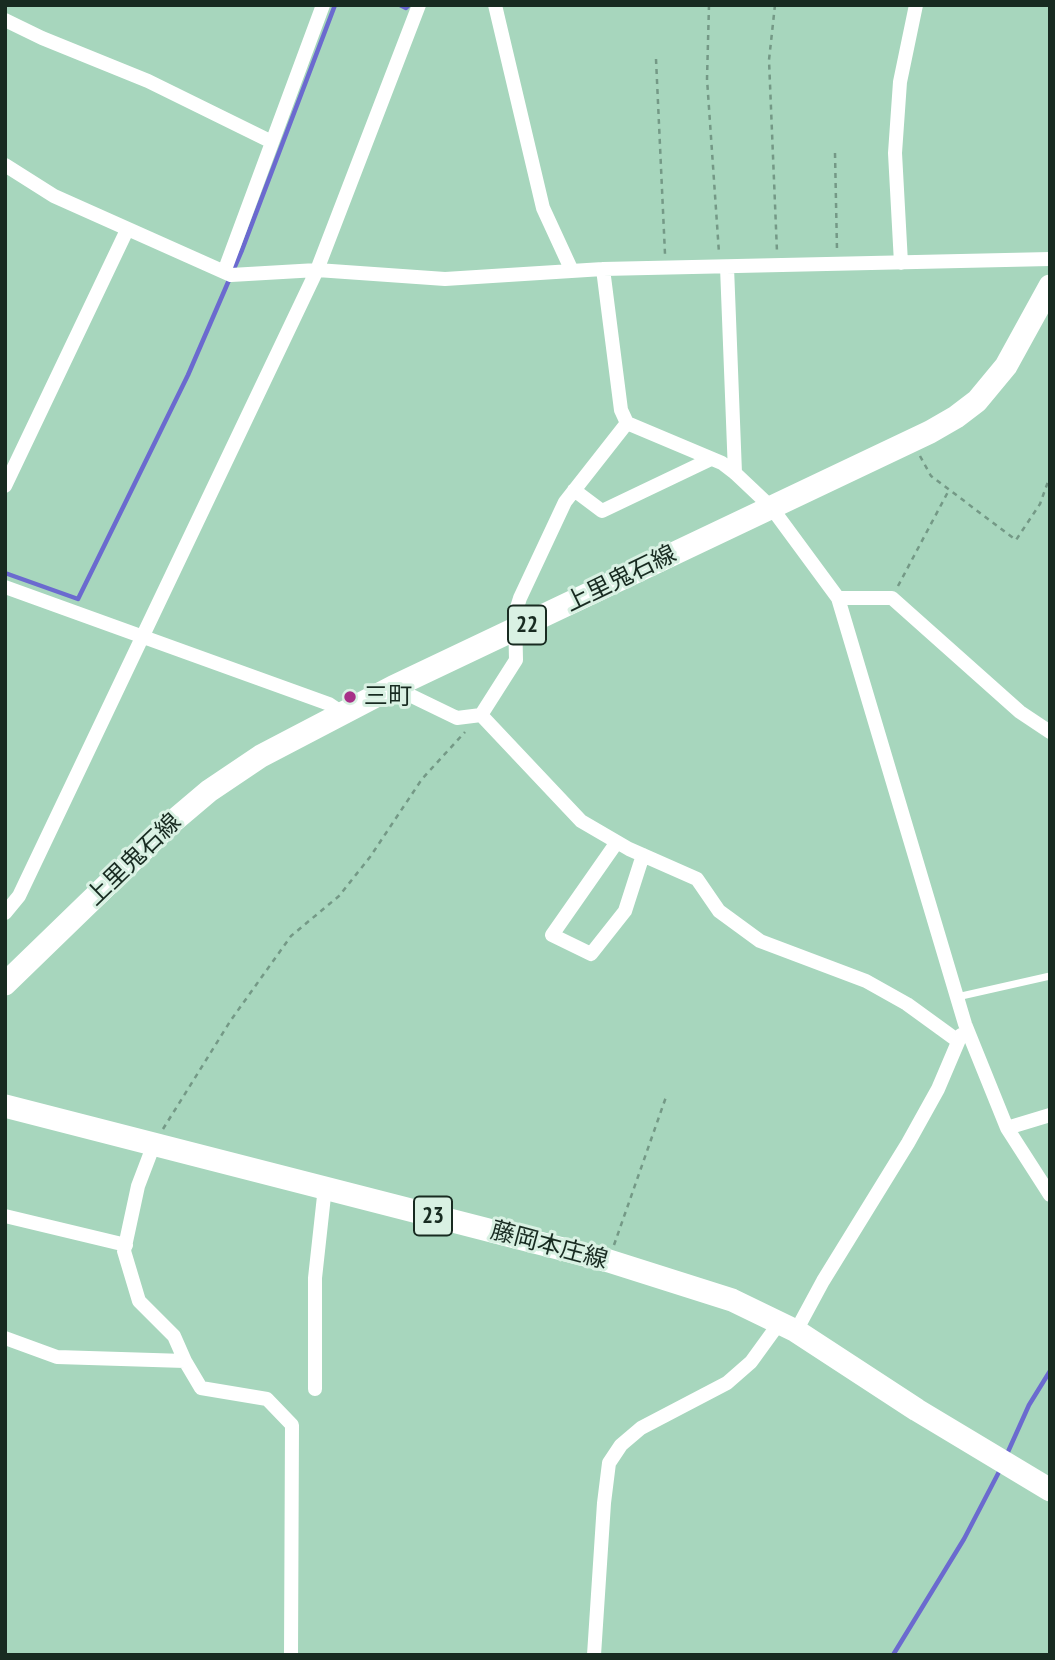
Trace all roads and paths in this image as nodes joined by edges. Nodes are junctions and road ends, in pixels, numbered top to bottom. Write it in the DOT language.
graph roads {
  1 [pos="323,5"];
  2 [pos="418,5"];
  3 [pos="495,5"];
  4 [pos="709,5"];
  5 [pos="775,5"];
  6 [pos="916,5"];
  7 [pos="5,20"];
  8 [pos="656,59"];
  9 [pos="272,142"];
  10 [pos="835,153"];
  11 [pos="5,165"];
  12 [pos="127,230"];
  13 [pos="1050,259"];
  14 [pos="901,262"];
  15 [pos="838,264"];
  16 [pos="778,265"];
  17 [pos="724,267"];
  18 [pos="665,268"];
  19 [pos="317,270"];
  20 [pos="603,270"];
  21 [pos="572,271"];
  22 [pos="224,272"];
  23 [pos="1050,286"];
  24 [pos="627,423"];
  25 [pos="912,441"];
  26 [pos="711,459"];
  27 [pos="735,473"];
  28 [pos="1050,476"];
  29 [pos="5,486"];
  30 [pos="574,490"];
  31 [pos="949,490"];
  32 [pos="771,507"];
  33 [pos="5,587"];
  34 [pos="838,598"];
  35 [pos="892,598"];
  36 [pos="516,630"];
  37 [pos="143,636"];
  38 [pos="393,687"];
  39 [pos="341,712"];
  40 [pos="481,715"];
  41 [pos="1050,732"];
  42 [pos="617,842"];
  43 [pos="643,855"];
  44 [pos="5,913"];
  45 [pos="1050,976"];
  46 [pos="5,984"];
  47 [pos="957,997"];
  48 [pos="965,1024"];
  49 [pos="958,1041"];
  50 [pos="666,1097"];
  51 [pos="5,1106"];
  52 [pos="1050,1115"];
  53 [pos="1007,1128"];
  54 [pos="154,1144"];
  55 [pos="325,1187"];
  56 [pos="1050,1195"];
  57 [pos="5,1216"];
  58 [pos="126,1245"];
  59 [pos="608,1261"];
  60 [pos="788,1326"];
  61 [pos="5,1338"];
  62 [pos="185,1361"];
  63 [pos="316,1390"];
  64 [pos="1050,1490"];
  65 [pos="291,1655"];
  66 [pos="594,1655"];
  1 -- 9 [label="street"];
  2 -- 19 [label="street"];
  3 -- 21 [label="street"];
  4 -- 17 [label="path"];
  5 -- 16 [label="path"];
  6 -- 14 [label="street"];
  7 -- 9 [label="street"];
  8 -- 18 [label="path"];
  9 -- 22 [label="street"];
  10 -- 15 [label="path"];
  11 -- 12 [label="street"];
  12 -- 22 [label="street"];
  12 -- 29 [label="street"];
  13 -- 14 [label="street"];
  14 -- 15 [label="street"];
  15 -- 16 [label="street"];
  16 -- 17 [label="street"];
  17 -- 18 [label="street"];
  17 -- 27 [label="street"];
  18 -- 20 [label="street"];
  19 -- 21 [label="street"];
  19 -- 22 [label="street"];
  19 -- 37 [label="street"];
  20 -- 21 [label="street"];
  20 -- 24 [label="street"];
  23 -- 25 [label="main road, 上里鬼石線 / 22"];
  24 -- 26 [label="street"];
  24 -- 30 [label="street"];
  25 -- 31 [label="path"];
  25 -- 32 [label="main road, 上里鬼石線 / 22"];
  26 -- 27 [label="street"];
  26 -- 30 [label="street"];
  27 -- 32 [label="street"];
  28 -- 31 [label="path"];
  30 -- 36 [label="street"];
  31 -- 35 [label="path"];
  32 -- 34 [label="street"];
  32 -- 36 [label="main road, 上里鬼石線 / 22"];
  33 -- 37 [label="street"];
  34 -- 35 [label="street"];
  34 -- 47 [label="street"];
  35 -- 41 [label="street"];
  36 -- 38 [label="main road, 上里鬼石線 / 22"];
  36 -- 40 [label="street"];
  37 -- 39 [label="street"];
  37 -- 44 [label="street"];
  38 -- 39 [label="main road, 上里鬼石線 / 22"];
  38 -- 40 [label="street"];
  39 -- 46 [label="main road, 上里鬼石線 / 22"];
  40 -- 42 [label="street"];
  40 -- 54 [label="path"];
  42 -- 43 [label="street"];
  42 -- 43 [label="street"];
  43 -- 49 [label="street"];
  45 -- 47 [label="lane"];
  47 -- 48 [label="street"];
  48 -- 49 [label="street"];
  48 -- 53 [label="street"];
  49 -- 60 [label="street"];
  50 -- 59 [label="path"];
  51 -- 54 [label="main road, 藤岡本庄線 / 23"];
  52 -- 53 [label="street"];
  53 -- 56 [label="street"];
  54 -- 55 [label="main road, 藤岡本庄線 / 23"];
  54 -- 58 [label="street"];
  55 -- 59 [label="main road, 藤岡本庄線 / 23"];
  55 -- 63 [label="street"];
  57 -- 58 [label="street"];
  58 -- 62 [label="street"];
  59 -- 60 [label="main road, 藤岡本庄線 / 23"];
  60 -- 64 [label="main road, 藤岡本庄線 / 23"];
  60 -- 66 [label="street"];
  61 -- 62 [label="street"];
  62 -- 65 [label="street"];
}
